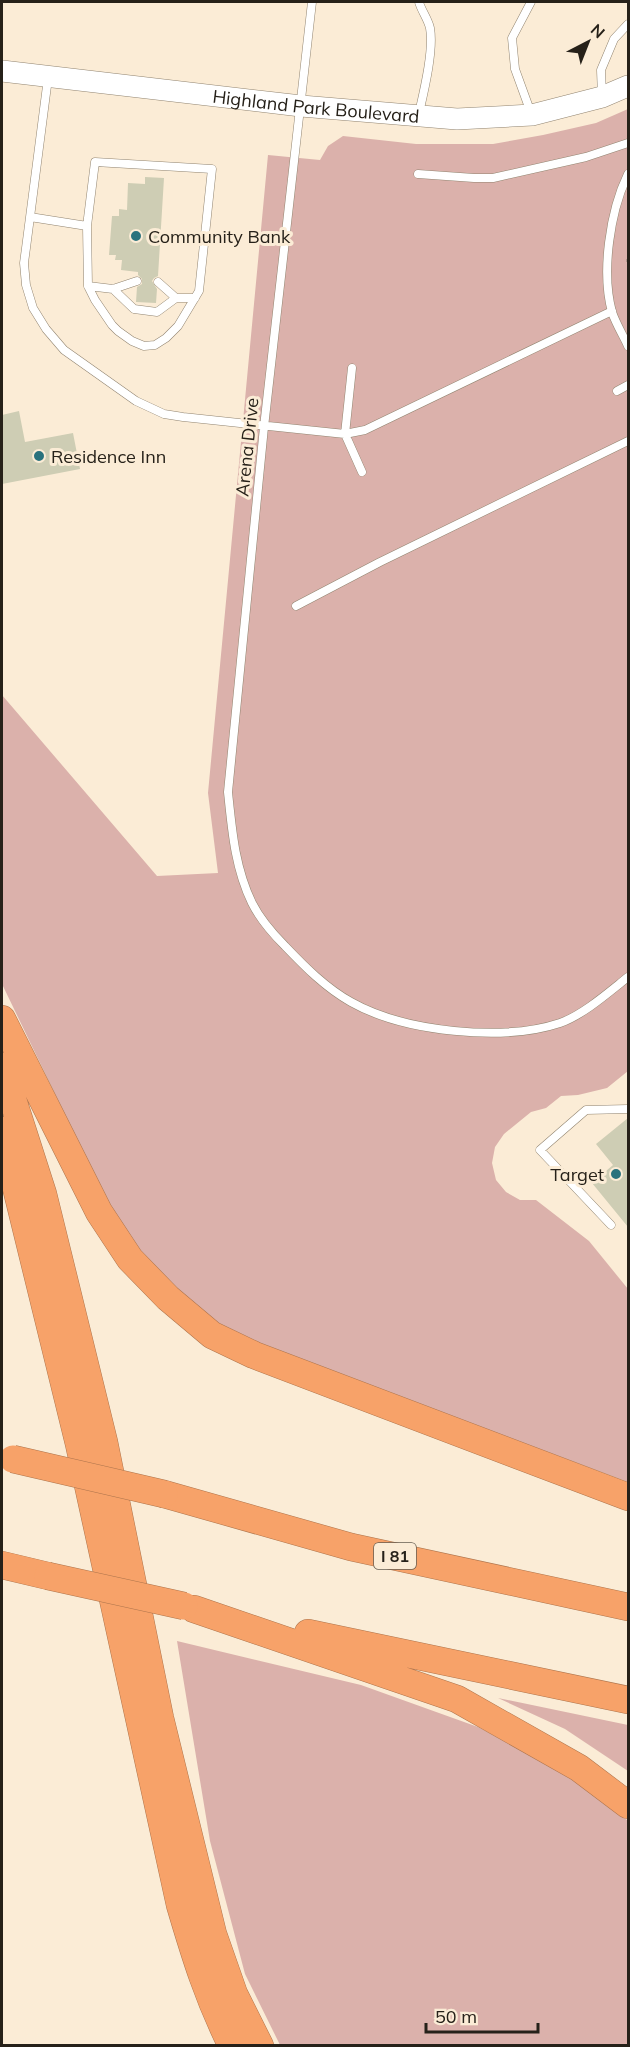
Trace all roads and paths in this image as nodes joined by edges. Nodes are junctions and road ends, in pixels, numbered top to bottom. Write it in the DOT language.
graph roads {
  1 [pos="312,2"];
  2 [pos="418,2"];
  3 [pos="531,2"];
  4 [pos="628,24"];
  5 [pos="2,70"];
  6 [pos="48,77"];
  7 [pos="628,86"];
  8 [pos="602,98"];
  9 [pos="301,106"];
  10 [pos="532,115"];
  11 [pos="418,117"];
  12 [pos="628,142"];
  13 [pos="418,174"];
  14 [pos="628,174"];
  15 [pos="30,217"];
  16 [pos="87,226"];
  17 [pos="137,281"];
  18 [pos="158,282"];
  19 [pos="88,286"];
  20 [pos="113,289"];
  21 [pos="176,298"];
  22 [pos="195,298"];
  23 [pos="612,311"];
  24 [pos="628,346"];
  25 [pos="352,368"];
  26 [pos="628,385"];
  27 [pos="617,391"];
  28 [pos="264,427"];
  29 [pos="345,434"];
  30 [pos="628,441"];
  31 [pos="362,472"];
  32 [pos="296,606"];
  33 [pos="628,977"];
  34 [pos="2,1019"];
  35 [pos="2,1066"];
  36 [pos="628,1109"];
  37 [pos="2,1130"];
  38 [pos="611,1225"];
  39 [pos="7,1457"];
  40 [pos="628,1497"];
  41 [pos="2,1565"];
  42 [pos="189,1607"];
  43 [pos="628,1607"];
  44 [pos="628,1700"];
  45 [pos="628,1805"];
  46 [pos="232,2046"];
  47 [pos="260,2046"];
  1 -- 9 [label="lane, Arena Drive"];
  2 -- 11 [label="lane"];
  3 -- 10 [label="lane"];
  4 -- 8 [label="lane"];
  5 -- 6 [label="main road, Highland Park Boulevard"];
  6 -- 9 [label="main road, Highland Park Boulevard"];
  6 -- 15 [label="lane"];
  7 -- 8 [label="main road, Highland Park Boulevard"];
  8 -- 10 [label="main road, Highland Park Boulevard"];
  9 -- 11 [label="main road, Highland Park Boulevard"];
  9 -- 28 [label="lane, Arena Drive"];
  10 -- 11 [label="main road, Highland Park Boulevard"];
  12 -- 13 [label="lane"];
  14 -- 23 [label="lane"];
  15 -- 16 [label="lane"];
  15 -- 28 [label="lane"];
  16 -- 19 [label="lane"];
  16 -- 22 [label="lane"];
  17 -- 20 [label="lane"];
  18 -- 21 [label="lane"];
  19 -- 20 [label="lane"];
  19 -- 22 [label="lane"];
  20 -- 21 [label="lane"];
  21 -- 22 [label="lane"];
  23 -- 24 [label="lane"];
  23 -- 29 [label="lane"];
  25 -- 29 [label="lane"];
  26 -- 27 [label="lane"];
  28 -- 29 [label="lane"];
  28 -- 33 [label="lane, Arena Drive"];
  29 -- 31 [label="lane"];
  30 -- 32 [label="lane"];
  34 -- 40 [label="highway"];
  35 -- 47 [label="highway"];
  36 -- 38 [label="lane"];
  37 -- 46 [label="highway"];
  39 -- 43 [label="highway, I 81, bridge"];
  41 -- 42 [label="highway, bridge"];
  42 -- 44 [label="highway"];
  42 -- 45 [label="highway"];
}
